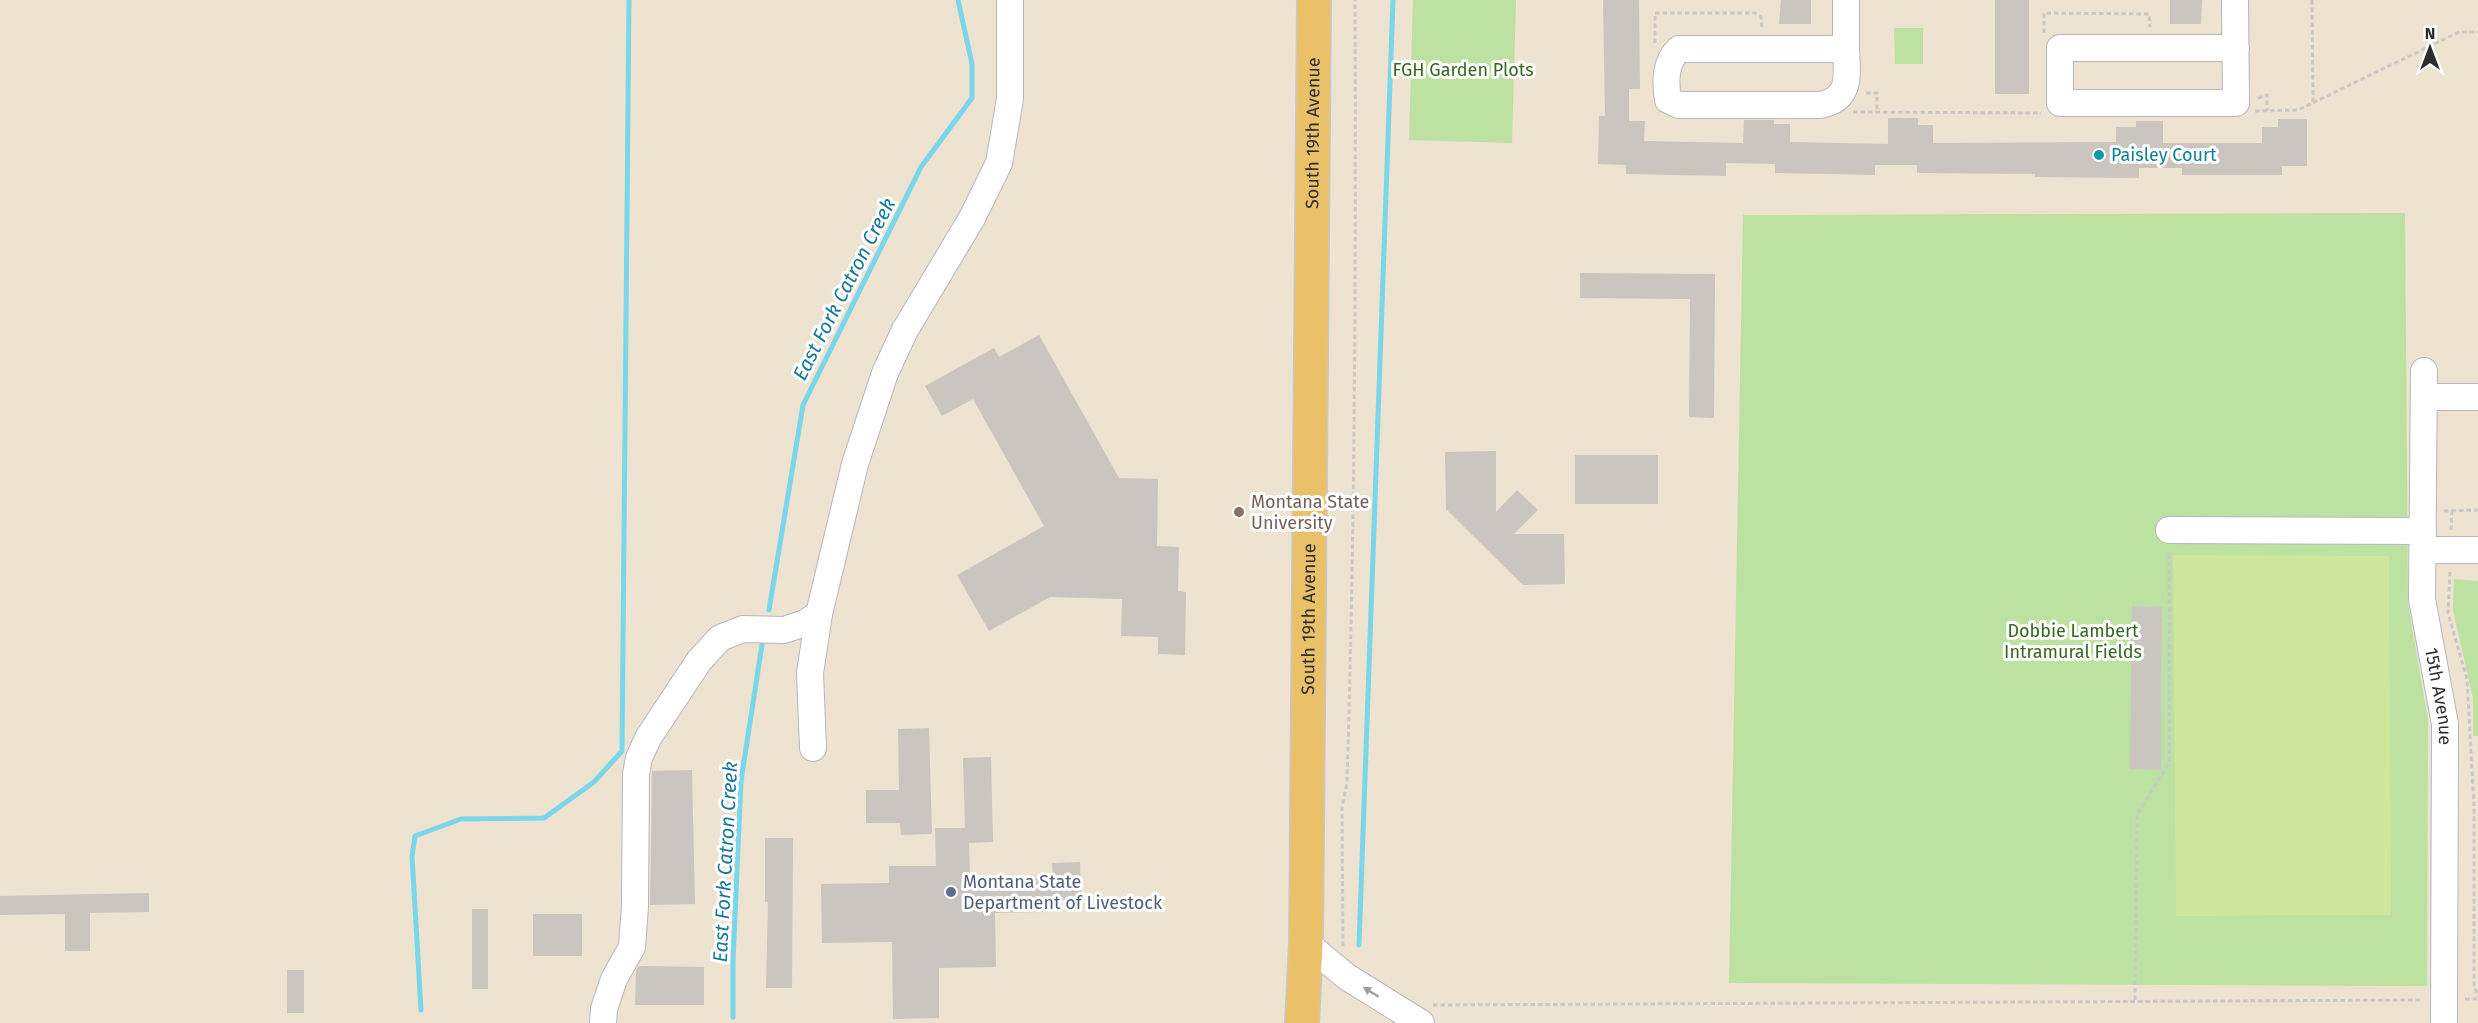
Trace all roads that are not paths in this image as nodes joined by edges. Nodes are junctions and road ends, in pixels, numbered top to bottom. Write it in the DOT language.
graph roads {
  1 [pos="1010,0"];
  2 [pos="1314,0"];
  3 [pos="1846,0"];
  4 [pos="2235,0"];
  5 [pos="2236,48"];
  6 [pos="1846,49"];
  7 [pos="2424,371"];
  8 [pos="2424,397"];
  9 [pos="2478,397"];
  10 [pos="2169,530"];
  11 [pos="2423,541"];
  12 [pos="2478,550"];
  13 [pos="819,614"];
  14 [pos="784,630"];
  15 [pos="810,672"];
  16 [pos="813,748"];
  17 [pos="1306,943"];
  18 [pos="2444,1011"];
  19 [pos="1424,1014"];
  20 [pos="603,1023"];
  21 [pos="1302,1023"];
  1 -- 13 [label="street"];
  2 -- 17 [label="main road, South 19th Avenue"];
  3 -- 6 [label="street"];
  4 -- 5 [label="street"];
  5 -- 5 [label="street"];
  6 -- 6 [label="street"];
  7 -- 8 [label="street, 15th Avenue"];
  8 -- 9 [label="street"];
  8 -- 11 [label="street, 15th Avenue"];
  10 -- 11 [label="street"];
  11 -- 12 [label="street"];
  11 -- 18 [label="street, 15th Avenue"];
  13 -- 14 [label="street"];
  13 -- 15 [label="street"];
  14 -- 15 [label="street"];
  14 -- 20 [label="street"];
  15 -- 16 [label="street"];
  19 -- 17 [label="street, one-way"];
  17 -- 21 [label="main road, South 19th Avenue"];
}
